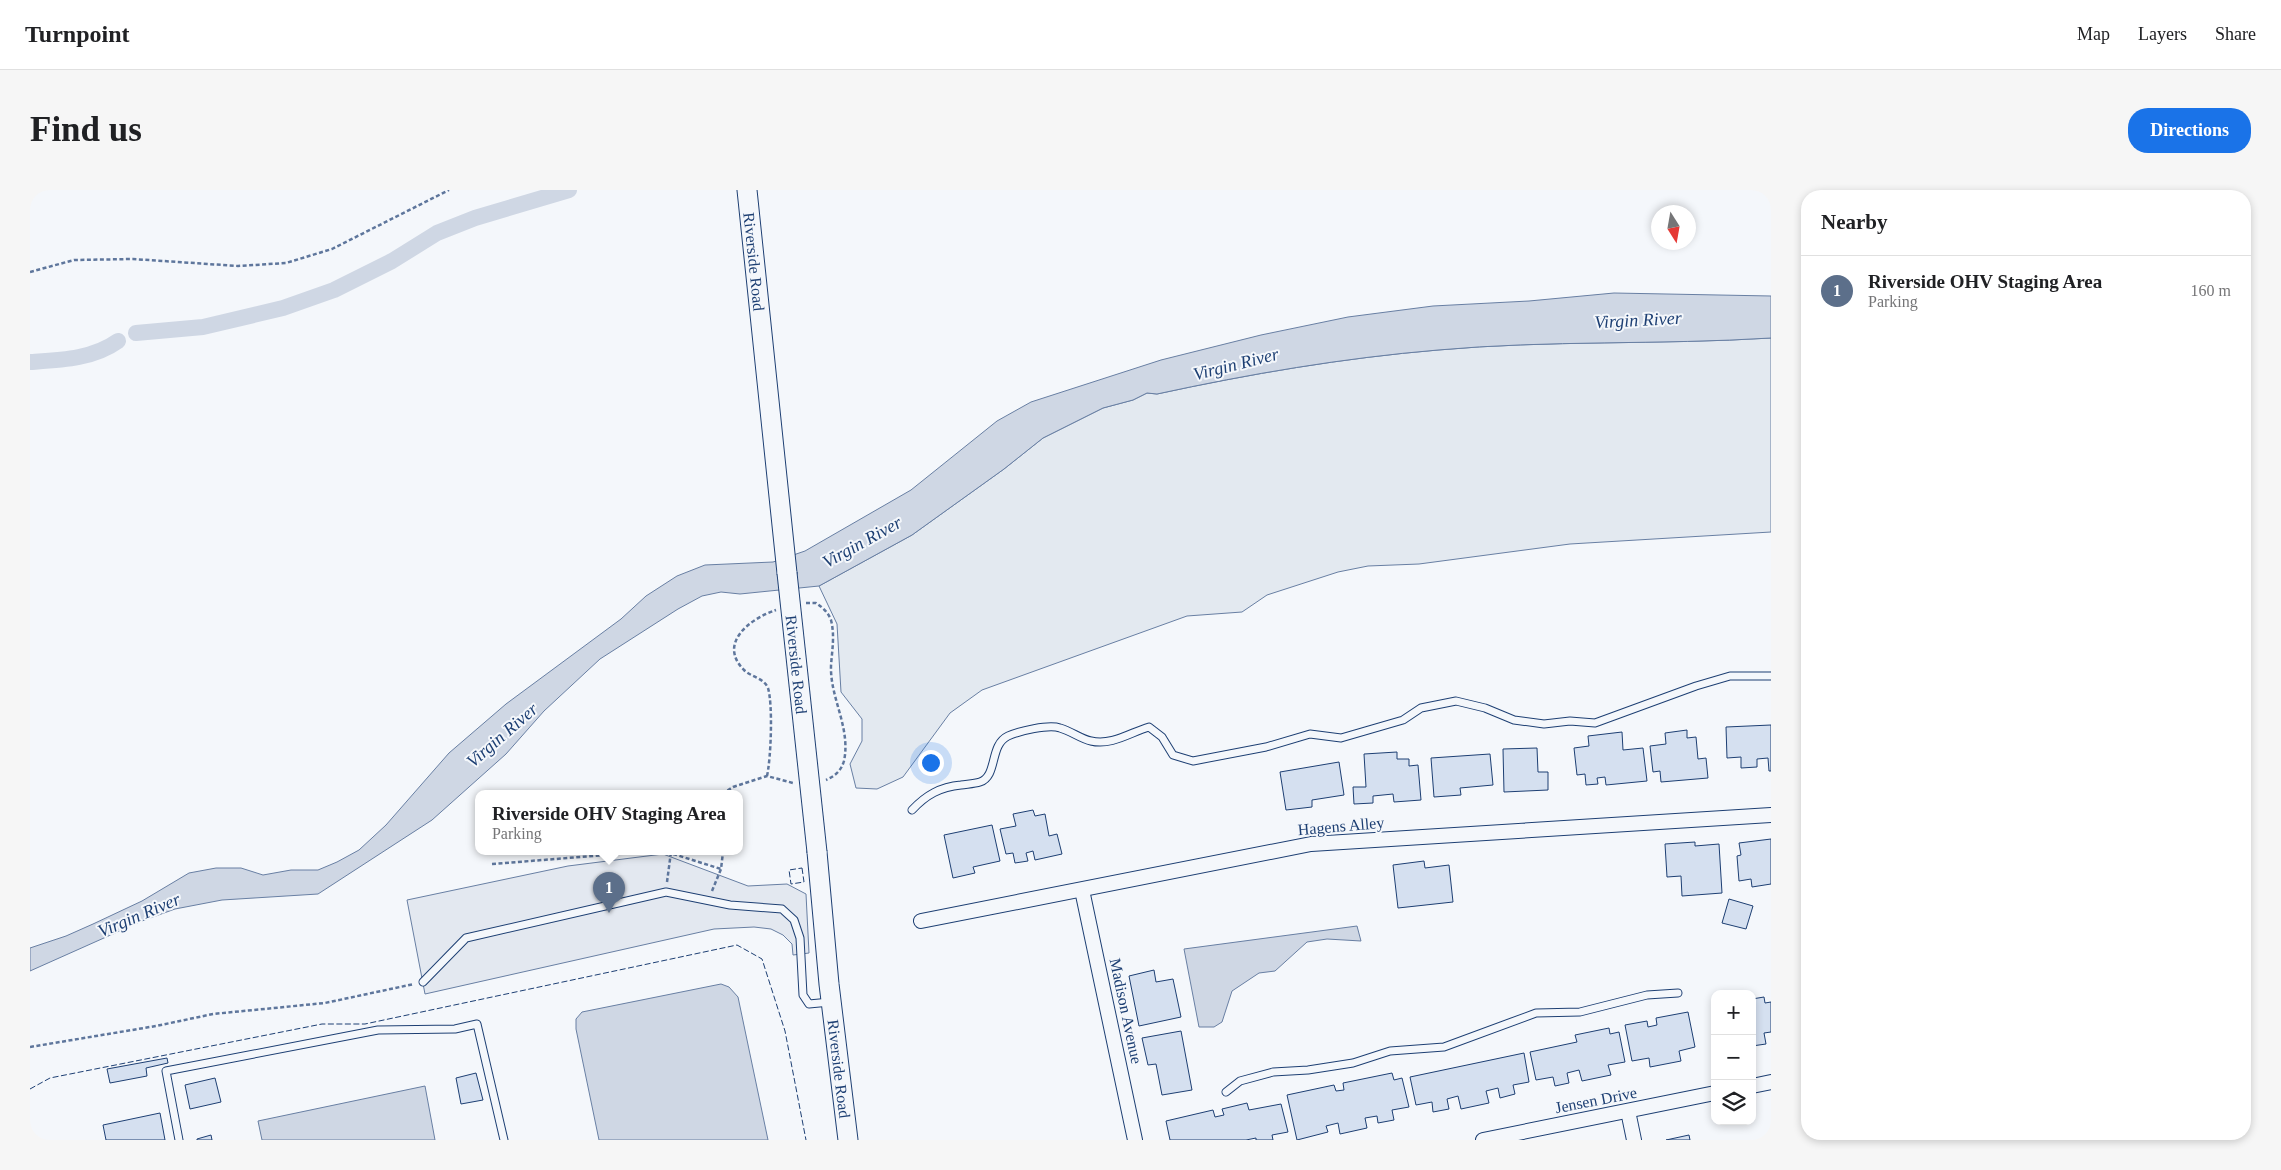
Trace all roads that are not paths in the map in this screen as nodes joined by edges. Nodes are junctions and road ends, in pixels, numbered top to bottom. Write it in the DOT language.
graph roads {
  1 [pos="746,190"];
  2 [pos="1771,676"];
  3 [pos="912,810"];
  4 [pos="1771,815"];
  5 [pos="1082,890"];
  6 [pos="921,921"];
  7 [pos="423,982"];
  8 [pos="1678,993"];
  9 [pos="832,1002"];
  10 [pos="1771,1082"];
  11 [pos="1756,1085"];
  12 [pos="1226,1092"];
  13 [pos="1711,1095"];
  14 [pos="1628,1112"];
  15 [pos="179,1140"];
  16 [pos="504,1140"];
  17 [pos="848,1140"];
  18 [pos="1135,1140"];
  19 [pos="1483,1140"];
  20 [pos="1634,1140"];
  1 -- 9 [label="main road, Riverside Road, bridge"];
  2 -- 3 [label="lane"];
  4 -- 5 [label="street, Hagens Alley"];
  5 -- 6 [label="street, Hagens Alley"];
  5 -- 18 [label="street, Madison Avenue"];
  7 -- 9 [label="lane"];
  8 -- 12 [label="lane"];
  9 -- 17 [label="main road, Riverside Road"];
  10 -- 11 [label="street"];
  13 -- 14 [label="street, Jensen Drive"];
  14 -- 19 [label="street, Jensen Drive"];
  14 -- 20 [label="street"];
  15 -- 16 [label="lane"];
}
